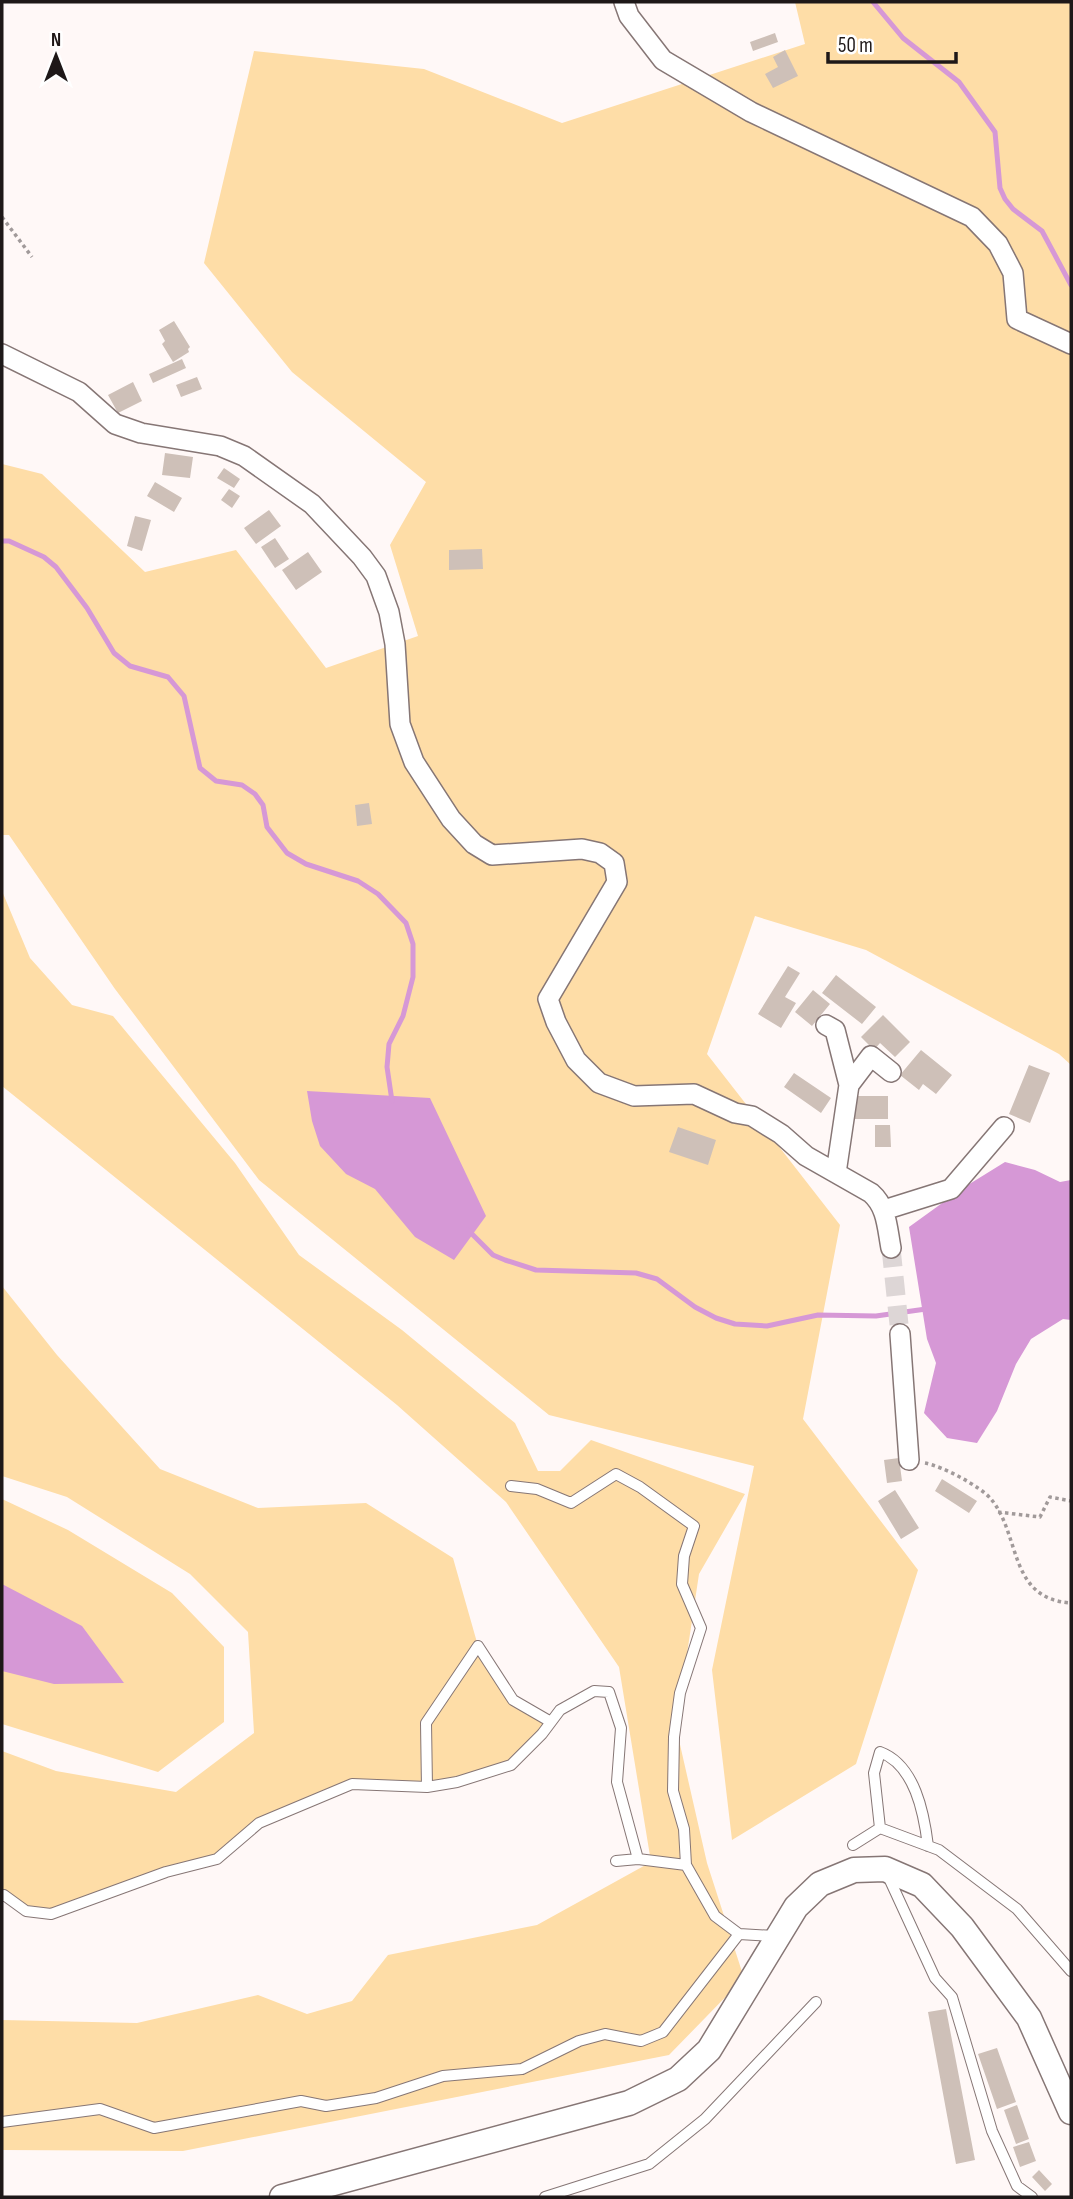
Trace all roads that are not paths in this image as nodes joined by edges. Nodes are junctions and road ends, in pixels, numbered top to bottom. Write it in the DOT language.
graph roads {
  1 [pos="624,2"];
  2 [pos="1071,344"];
  3 [pos="2,354"];
  4 [pos="826,1025"];
  5 [pos="891,1072"];
  6 [pos="849,1085"];
  7 [pos="1004,1127"];
  8 [pos="836,1173"];
  9 [pos="884,1210"];
  10 [pos="891,1248"];
  11 [pos="900,1334"];
  12 [pos="909,1460"];
  13 [pos="511,1486"];
  14 [pos="551,1722"];
  15 [pos="427,1787"];
  16 [pos="880,1828"];
  17 [pos="853,1845"];
  18 [pos="928,1846"];
  19 [pos="638,1859"];
  20 [pos="616,1861"];
  21 [pos="687,1865"];
  22 [pos="885,1869"];
  23 [pos="3,1895"];
  24 [pos="739,1934"];
  25 [pos="779,1936"];
  26 [pos="1071,1971"];
  27 [pos="816,2002"];
  28 [pos="1071,2112"];
  29 [pos="2,2122"];
  30 [pos="282,2197"];
  31 [pos="545,2197"];
  32 [pos="1032,2197"];
  1 -- 2 [label="street"];
  3 -- 8 [label="street"];
  4 -- 6 [label="street"];
  5 -- 6 [label="street"];
  6 -- 8 [label="street"];
  7 -- 9 [label="street"];
  8 -- 9 [label="street"];
  9 -- 10 [label="street"];
  11 -- 12 [label="street"];
  13 -- 21 [label="lane"];
  14 -- 15 [label="lane"];
  14 -- 15 [label="lane"];
  14 -- 19 [label="lane"];
  15 -- 23 [label="lane"];
  16 -- 17 [label="lane"];
  16 -- 18 [label="lane"];
  16 -- 18 [label="lane"];
  18 -- 26 [label="lane"];
  19 -- 20 [label="lane"];
  19 -- 21 [label="lane"];
  21 -- 24 [label="lane"];
  22 -- 25 [label="street"];
  22 -- 28 [label="street"];
  22 -- 32 [label="lane"];
  24 -- 25 [label="lane"];
  24 -- 29 [label="lane"];
  25 -- 30 [label="street"];
  27 -- 31 [label="lane"];
}
